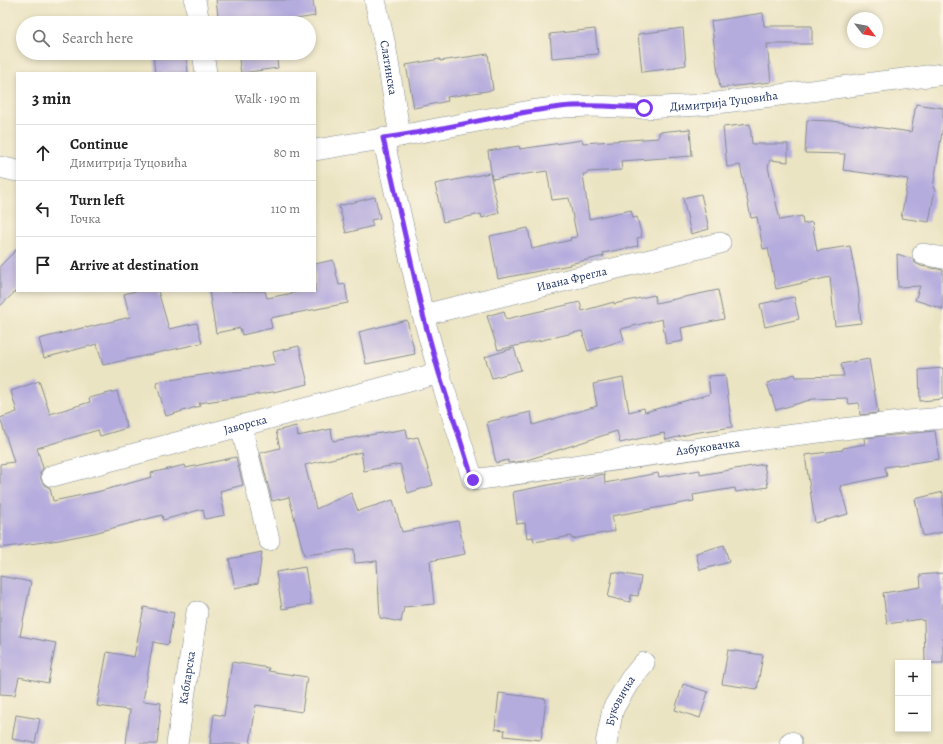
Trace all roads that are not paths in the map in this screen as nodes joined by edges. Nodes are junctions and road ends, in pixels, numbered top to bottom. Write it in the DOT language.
graph roads {
  1 [pos="195,0"];
  2 [pos="375,0"];
  3 [pos="198,16"];
  4 [pos="204,60"];
  5 [pos="206,72"];
  6 [pos="943,74"];
  7 [pos="392,137"];
  8 [pos="316,150"];
  9 [pos="0,167"];
  10 [pos="16,171"];
  11 [pos="720,243"];
  12 [pos="423,315"];
  13 [pos="439,373"];
  14 [pos="943,418"];
  15 [pos="241,426"];
  16 [pos="52,476"];
  17 [pos="473,480"];
  18 [pos="269,540"];
  19 [pos="197,612"];
  20 [pos="644,664"];
  21 [pos="177,744"];
  22 [pos="606,744"];
  1 -- 3 [label="street"];
  2 -- 7 [label="street, Слатинска"];
  4 -- 5 [label="street"];
  6 -- 7 [label="street, Димитрија Туцовића"];
  7 -- 8 [label="street, Димитрија Туцовића"];
  7 -- 12 [label="street, Слатинска"];
  9 -- 10 [label="street"];
  11 -- 12 [label="street, Ивана Фрегла"];
  12 -- 13 [label="street, Слатинска"];
  13 -- 15 [label="street, Јаворска"];
  13 -- 17 [label="street, Слатинска"];
  14 -- 17 [label="street, Азбуковачка"];
  15 -- 16 [label="street, Јаворска"];
  15 -- 18 [label="street"];
  19 -- 21 [label="street, Кабларска"];
  20 -- 22 [label="street, Буковичка"];
}
